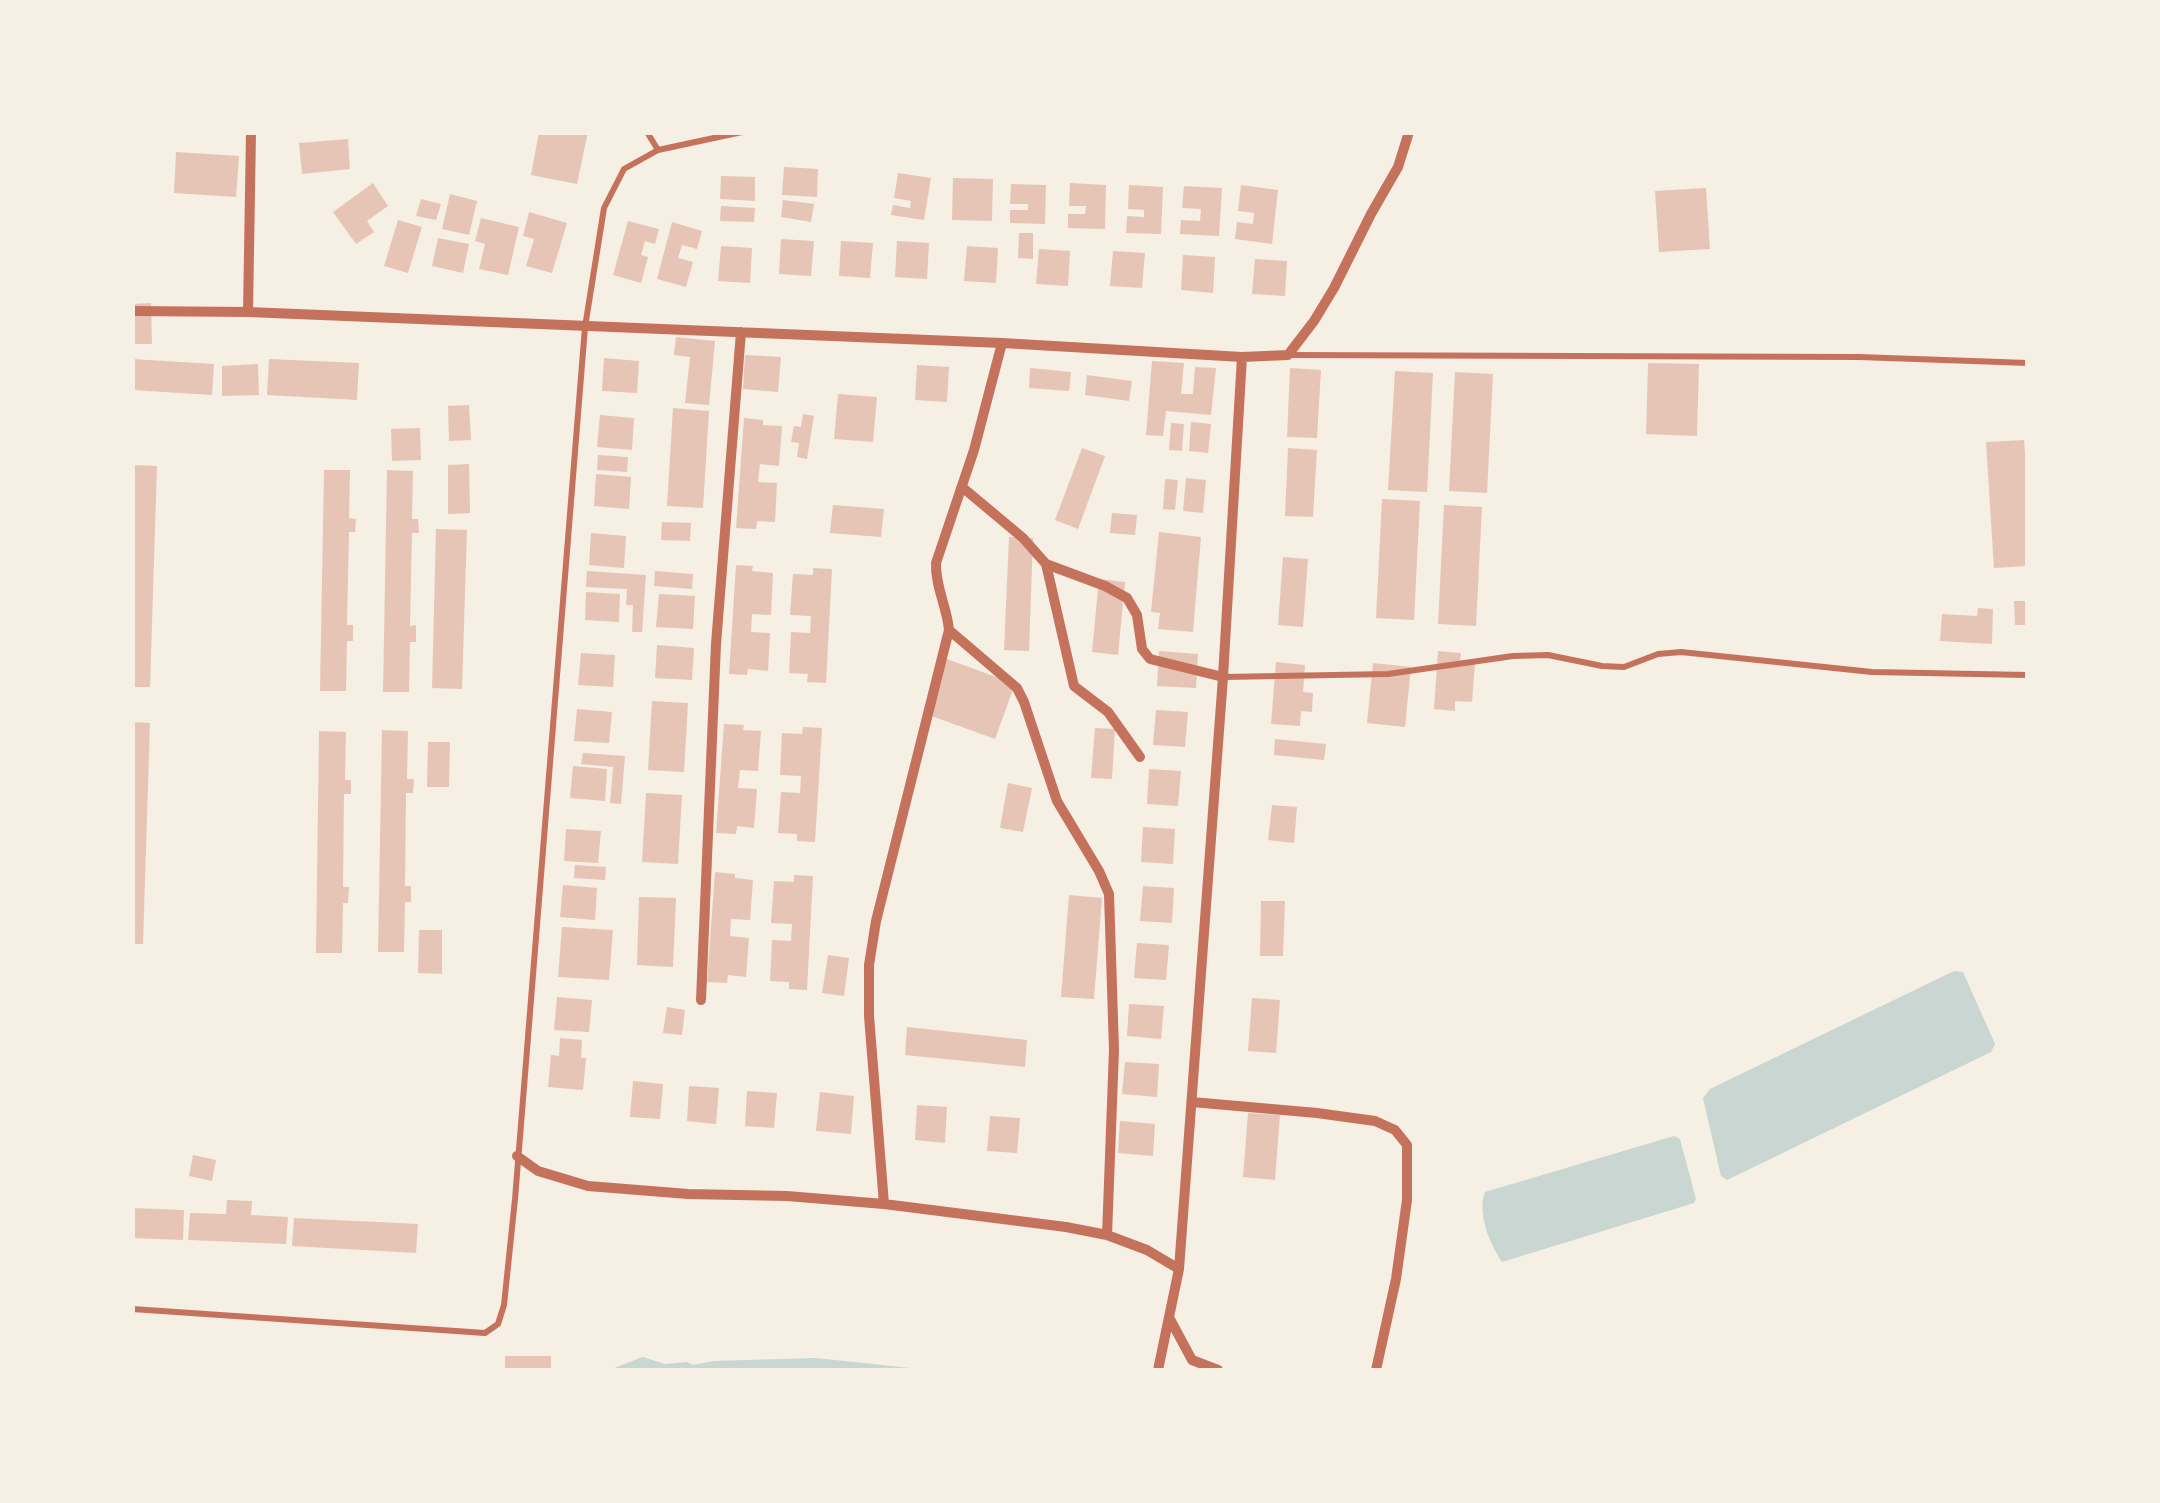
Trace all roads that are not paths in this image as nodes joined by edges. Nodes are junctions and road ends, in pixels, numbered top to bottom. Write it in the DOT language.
graph roads {
  1 [pos="251,132"];
  2 [pos="647,132"];
  3 [pos="742,132"];
  4 [pos="1409,132"];
  5 [pos="658,150"];
  6 [pos="132,311"];
  7 [pos="248,312"];
  8 [pos="584,327"];
  9 [pos="741,332"];
  10 [pos="1002,343"];
  11 [pos="1288,355"];
  12 [pos="1242,357"];
  13 [pos="2028,362"];
  14 [pos="962,487"];
  15 [pos="1046,564"];
  16 [pos="949,630"];
  17 [pos="2028,675"];
  18 [pos="1223,677"];
  19 [pos="1140,757"];
  20 [pos="701,1000"];
  21 [pos="1192,1102"];
  22 [pos="517,1156"];
  23 [pos="884,1204"];
  24 [pos="1108,1236"];
  25 [pos="1179,1270"];
  26 [pos="132,1309"];
  27 [pos="1170,1319"];
  28 [pos="1158,1370"];
  29 [pos="1218,1370"];
  30 [pos="1376,1370"];
  1 -- 7 [label="street"];
  2 -- 5 [label="lane"];
  3 -- 5 [label="lane"];
  4 -- 11 [label="street"];
  5 -- 8 [label="lane"];
  6 -- 7 [label="street"];
  7 -- 8 [label="street"];
  8 -- 9 [label="street"];
  8 -- 22 [label="lane"];
  9 -- 10 [label="street"];
  9 -- 20 [label="street"];
  10 -- 12 [label="street"];
  10 -- 14 [label="street"];
  11 -- 12 [label="street"];
  11 -- 13 [label="lane"];
  12 -- 18 [label="street"];
  14 -- 15 [label="street"];
  14 -- 16 [label="street"];
  15 -- 18 [label="street"];
  15 -- 19 [label="street"];
  16 -- 23 [label="street"];
  16 -- 24 [label="street"];
  17 -- 18 [label="lane"];
  18 -- 21 [label="street"];
  21 -- 25 [label="street"];
  21 -- 30 [label="street"];
  22 -- 23 [label="street"];
  22 -- 26 [label="lane"];
  23 -- 24 [label="street"];
  24 -- 25 [label="street"];
  25 -- 27 [label="street"];
  27 -- 28 [label="street"];
  27 -- 29 [label="street"];
}
